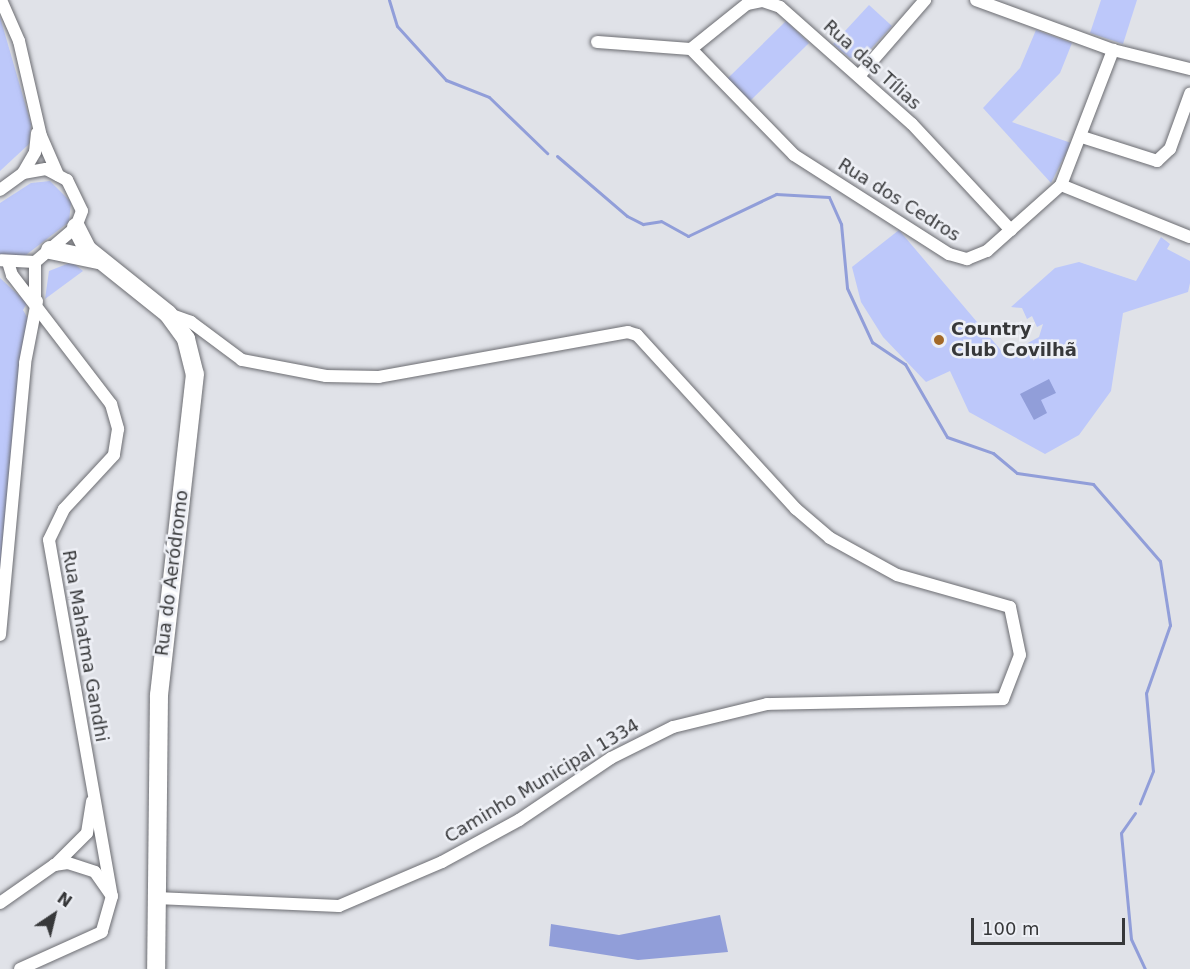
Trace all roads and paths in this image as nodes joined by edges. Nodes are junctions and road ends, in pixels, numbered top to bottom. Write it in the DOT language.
graph roads {
  1 [pos="1,0"];
  2 [pos="925,0"];
  3 [pos="976,0"];
  4 [pos="597,42"];
  5 [pos="690,49"];
  6 [pos="1113,50"];
  7 [pos="1190,69"];
  8 [pos="859,76"];
  9 [pos="1190,94"];
  10 [pos="37,117"];
  11 [pos="1082,137"];
  12 [pos="23,172"];
  13 [pos="58,175"];
  14 [pos="1061,185"];
  15 [pos="0,190"];
  16 [pos="76,227"];
  17 [pos="1011,230"];
  18 [pos="1190,237"];
  19 [pos="50,250"];
  20 [pos="4,261"];
  21 [pos="99,261"];
  22 [pos="35,262"];
  23 [pos="36,300"];
  24 [pos="168,314"];
  25 [pos="0,635"];
  26 [pos="93,797"];
  27 [pos="54,865"];
  28 [pos="112,896"];
  29 [pos="156,898"];
  30 [pos="0,903"];
  31 [pos="20,969"];
  32 [pos="156,969"];
  1 -- 10 [label="street"];
  2 -- 8 [label="street"];
  3 -- 6 [label="street"];
  4 -- 5 [label="street"];
  5 -- 8 [label="street, Rua das Tílias"];
  5 -- 17 [label="street, Rua dos Cedros"];
  6 -- 7 [label="street"];
  6 -- 11 [label="street, Rua dos Cedros"];
  8 -- 17 [label="street, Rua das Tílias"];
  9 -- 11 [label="street"];
  10 -- 12 [label="street"];
  10 -- 13 [label="street"];
  11 -- 14 [label="street, Rua dos Cedros"];
  12 -- 13 [label="street"];
  12 -- 15 [label="street"];
  13 -- 16 [label="street"];
  14 -- 17 [label="street, Rua dos Cedros"];
  14 -- 18 [label="street"];
  16 -- 19 [label="street"];
  16 -- 21 [label="main road, Rua do Aeródromo"];
  19 -- 21 [label="main road"];
  19 -- 22 [label="street"];
  20 -- 22 [label="street"];
  20 -- 23 [label="street, Rua Mahatma Gandhi"];
  21 -- 24 [label="main road, Rua do Aeródromo"];
  22 -- 23 [label="street"];
  23 -- 25 [label="street"];
  23 -- 26 [label="street, Rua Mahatma Gandhi"];
  24 -- 29 [label="main road, Rua do Aeródromo"];
  24 -- 29 [label="street, Caminho Municipal 1334"];
  26 -- 27 [label="street, Rua Mahatma Gandhi"];
  26 -- 28 [label="street, Rua Mahatma Gandhi"];
  27 -- 28 [label="street"];
  27 -- 30 [label="street, Rua Mahatma Gandhi"];
  28 -- 31 [label="street, Rua Mahatma Gandhi"];
  29 -- 32 [label="main road, Rua do Aeródromo"];
}
